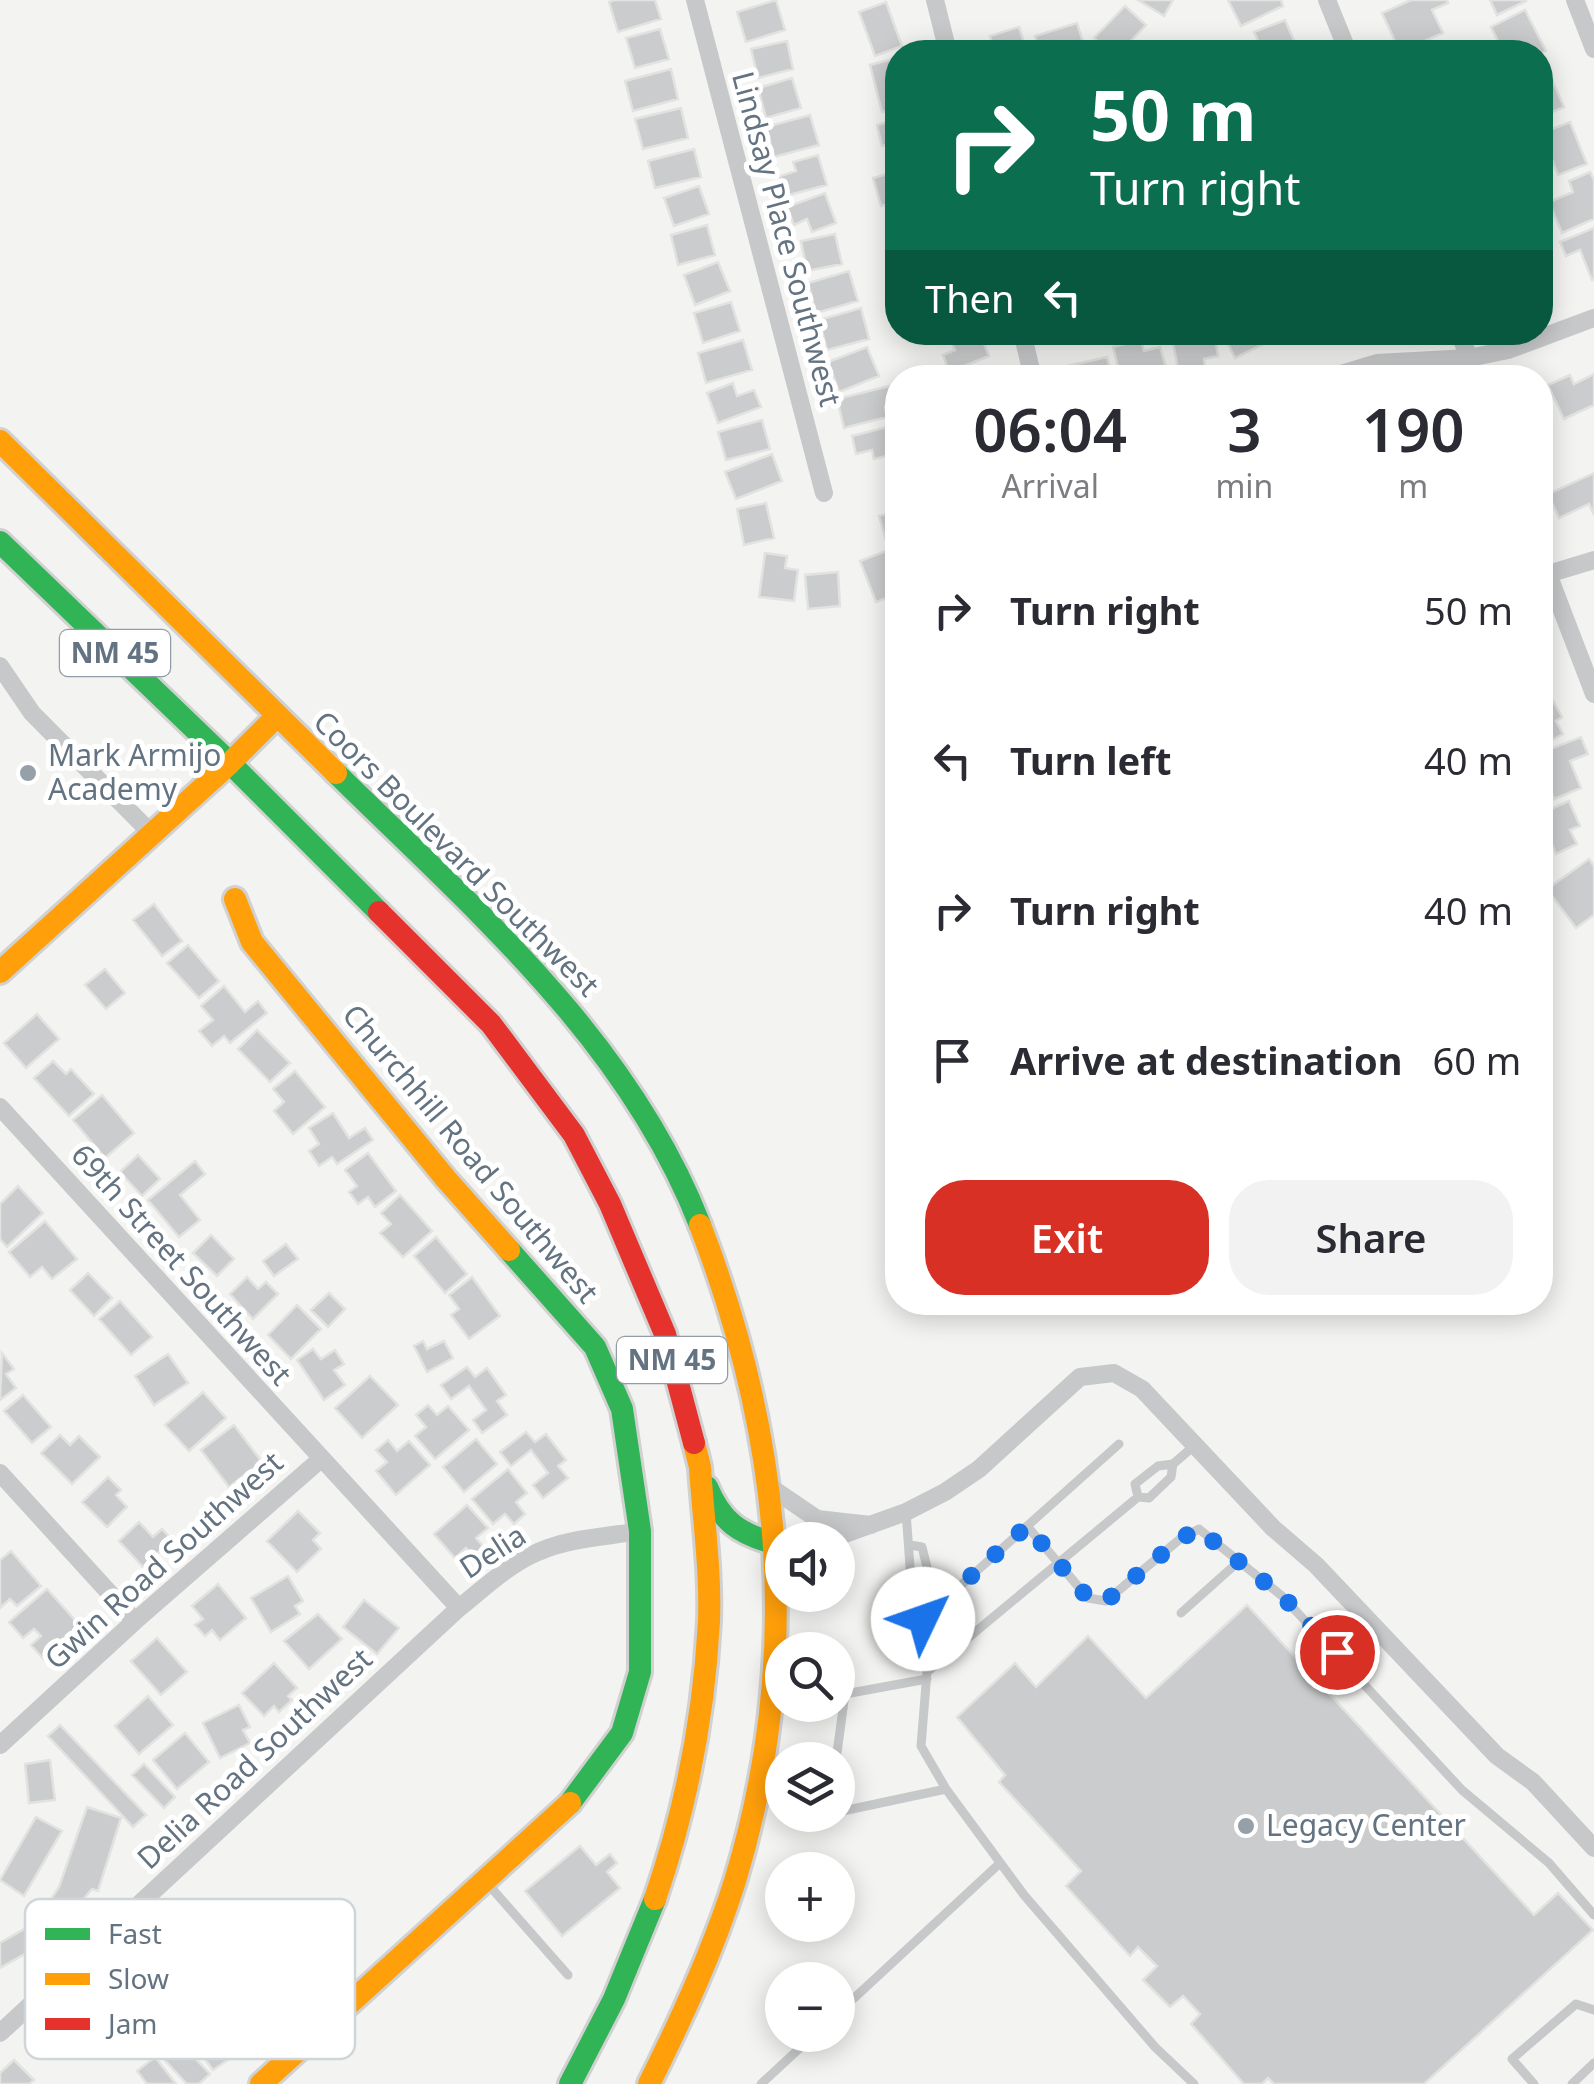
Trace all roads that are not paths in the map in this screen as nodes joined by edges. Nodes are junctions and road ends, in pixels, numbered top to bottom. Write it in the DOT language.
graph roads {
  1 [pos="695,0"];
  2 [pos="935,0"];
  3 [pos="1326,0"];
  4 [pos="1575,0"];
  5 [pos="945,40"];
  6 [pos="1343,40"];
  7 [pos="1594,50"];
  8 [pos="1594,318"];
  9 [pos="1553,333"];
  10 [pos="1465,345"];
  11 [pos="1521,345"];
  12 [pos="1470,358"];
  13 [pos="1373,365"];
  14 [pos="0,441"];
  15 [pos="824,493"];
  16 [pos="0,542"];
  17 [pos="1594,560"];
  18 [pos="1553,572"];
  19 [pos="1553,587"];
  20 [pos="0,666"];
  21 [pos="1594,694"];
  22 [pos="277,716"];
  23 [pos="230,763"];
  24 [pos="152,834"];
  25 [pos="236,899"];
  26 [pos="0,972"];
  27 [pos="0,1107"];
  28 [pos="1118,1444"];
  29 [pos="1194,1446"];
  30 [pos="321,1459"];
  31 [pos="1173,1464"];
  32 [pos="700,1467"];
  33 [pos="0,1473"];
  34 [pos="770,1487"];
  35 [pos="1138,1497"];
  36 [pos="906,1512"];
  37 [pos="775,1522"];
  38 [pos="871,1525"];
  39 [pos="1027,1526"];
  40 [pos="640,1531"];
  41 [pos="855,1531"];
  42 [pos="765,1539"];
  43 [pos="910,1545"];
  44 [pos="1060,1562"];
  45 [pos="1236,1562"];
  46 [pos="921,1602"];
  47 [pos="459,1608"];
  48 [pos="776,1612"];
  49 [pos="1181,1613"];
  50 [pos="923,1619"];
  51 [pos="135,1621"];
  52 [pos="927,1676"];
  53 [pos="838,1742"];
  54 [pos="0,1745"];
  55 [pos="946,1789"];
  56 [pos="855,1808"];
  57 [pos="1594,1848"];
  58 [pos="999,1864"];
  59 [pos="485,1880"];
  60 [pos="145,1899"];
  61 [pos="1594,1915"];
  62 [pos="568,1974"];
  63 [pos="855,1997"];
  64 [pos="355,1998"];
  65 [pos="25,2010"];
  66 [pos="1594,2010"];
  67 [pos="0,2033"];
  68 [pos="796,2052"];
  69 [pos="288,2059"];
  70 [pos="1594,2063"];
  71 [pos="654,2081"];
  72 [pos="261,2084"];
  73 [pos="570,2084"];
  74 [pos="761,2084"];
  75 [pos="1194,2084"];
  76 [pos="1534,2084"];
  77 [pos="1572,2084"];
  1 -- 15 [label="street, Lindsay Place Southwest"];
  2 -- 5 [label="street"];
  3 -- 6 [label="street"];
  4 -- 7 [label="street"];
  8 -- 9 [label="street"];
  10 -- 12 [label="street"];
  11 -- 12 [label="street"];
  12 -- 13 [label="street"];
  14 -- 22 [label="main road, Coors Boulevard Southwest / NM 45"];
  16 -- 23 [label="main road, NM 45"];
  17 -- 18 [label="street"];
  19 -- 21 [label="street"];
  20 -- 24 [label="street"];
  22 -- 23 [label="main road"];
  22 -- 34 [label="main road, Coors Boulevard Southwest / NM 45"];
  23 -- 24 [label="main road"];
  23 -- 32 [label="main road, NM 45"];
  24 -- 26 [label="main road"];
  25 -- 40 [label="main road, Churchhill Road Southwest"];
  27 -- 30 [label="street, 69th Street Southwest"];
  28 -- 39 [label="lane"];
  29 -- 31 [label="lane"];
  29 -- 36 [label="street"];
  29 -- 57 [label="street"];
  30 -- 47 [label="street, Delia"];
  30 -- 51 [label="street, Gwin Road Southwest"];
  31 -- 35 [label="lane"];
  31 -- 35 [label="lane"];
  32 -- 42 [label="main road"];
  32 -- 73 [label="main road, NM 45"];
  33 -- 51 [label="street"];
  34 -- 37 [label="main road, Coors Boulevard Southwest / NM 45"];
  34 -- 38 [label="street"];
  35 -- 44 [label="lane"];
  36 -- 38 [label="street"];
  36 -- 43 [label="lane"];
  38 -- 41 [label="street"];
  39 -- 44 [label="lane"];
  39 -- 50 [label="lane"];
  40 -- 47 [label="street, Delia"];
  40 -- 59 [label="main road, Churchhill Road Southwest"];
  43 -- 46 [label="lane"];
  43 -- 46 [label="lane"];
  44 -- 45 [label="lane"];
  44 -- 52 [label="lane"];
  45 -- 49 [label="lane"];
  45 -- 61 [label="lane"];
  46 -- 50 [label="lane"];
  47 -- 60 [label="street, Delia Road Southwest"];
  48 -- 71 [label="main road, Coors Boulevard Southwest / NM 45"];
  50 -- 52 [label="lane"];
  51 -- 54 [label="street, Gwin Road Southwest"];
  52 -- 53 [label="lane"];
  52 -- 55 [label="lane"];
  55 -- 56 [label="lane"];
  55 -- 58 [label="lane"];
  58 -- 63 [label="lane"];
  58 -- 75 [label="lane"];
  59 -- 62 [label="lane"];
  59 -- 64 [label="main road, Churchhill Road Southwest"];
  65 -- 67 [label="street, Delia Road Southwest"];
  66 -- 76 [label="lane"];
  68 -- 74 [label="lane"];
  69 -- 72 [label="main road, Churchhill Road Southwest"];
  70 -- 77 [label="lane"];
}
